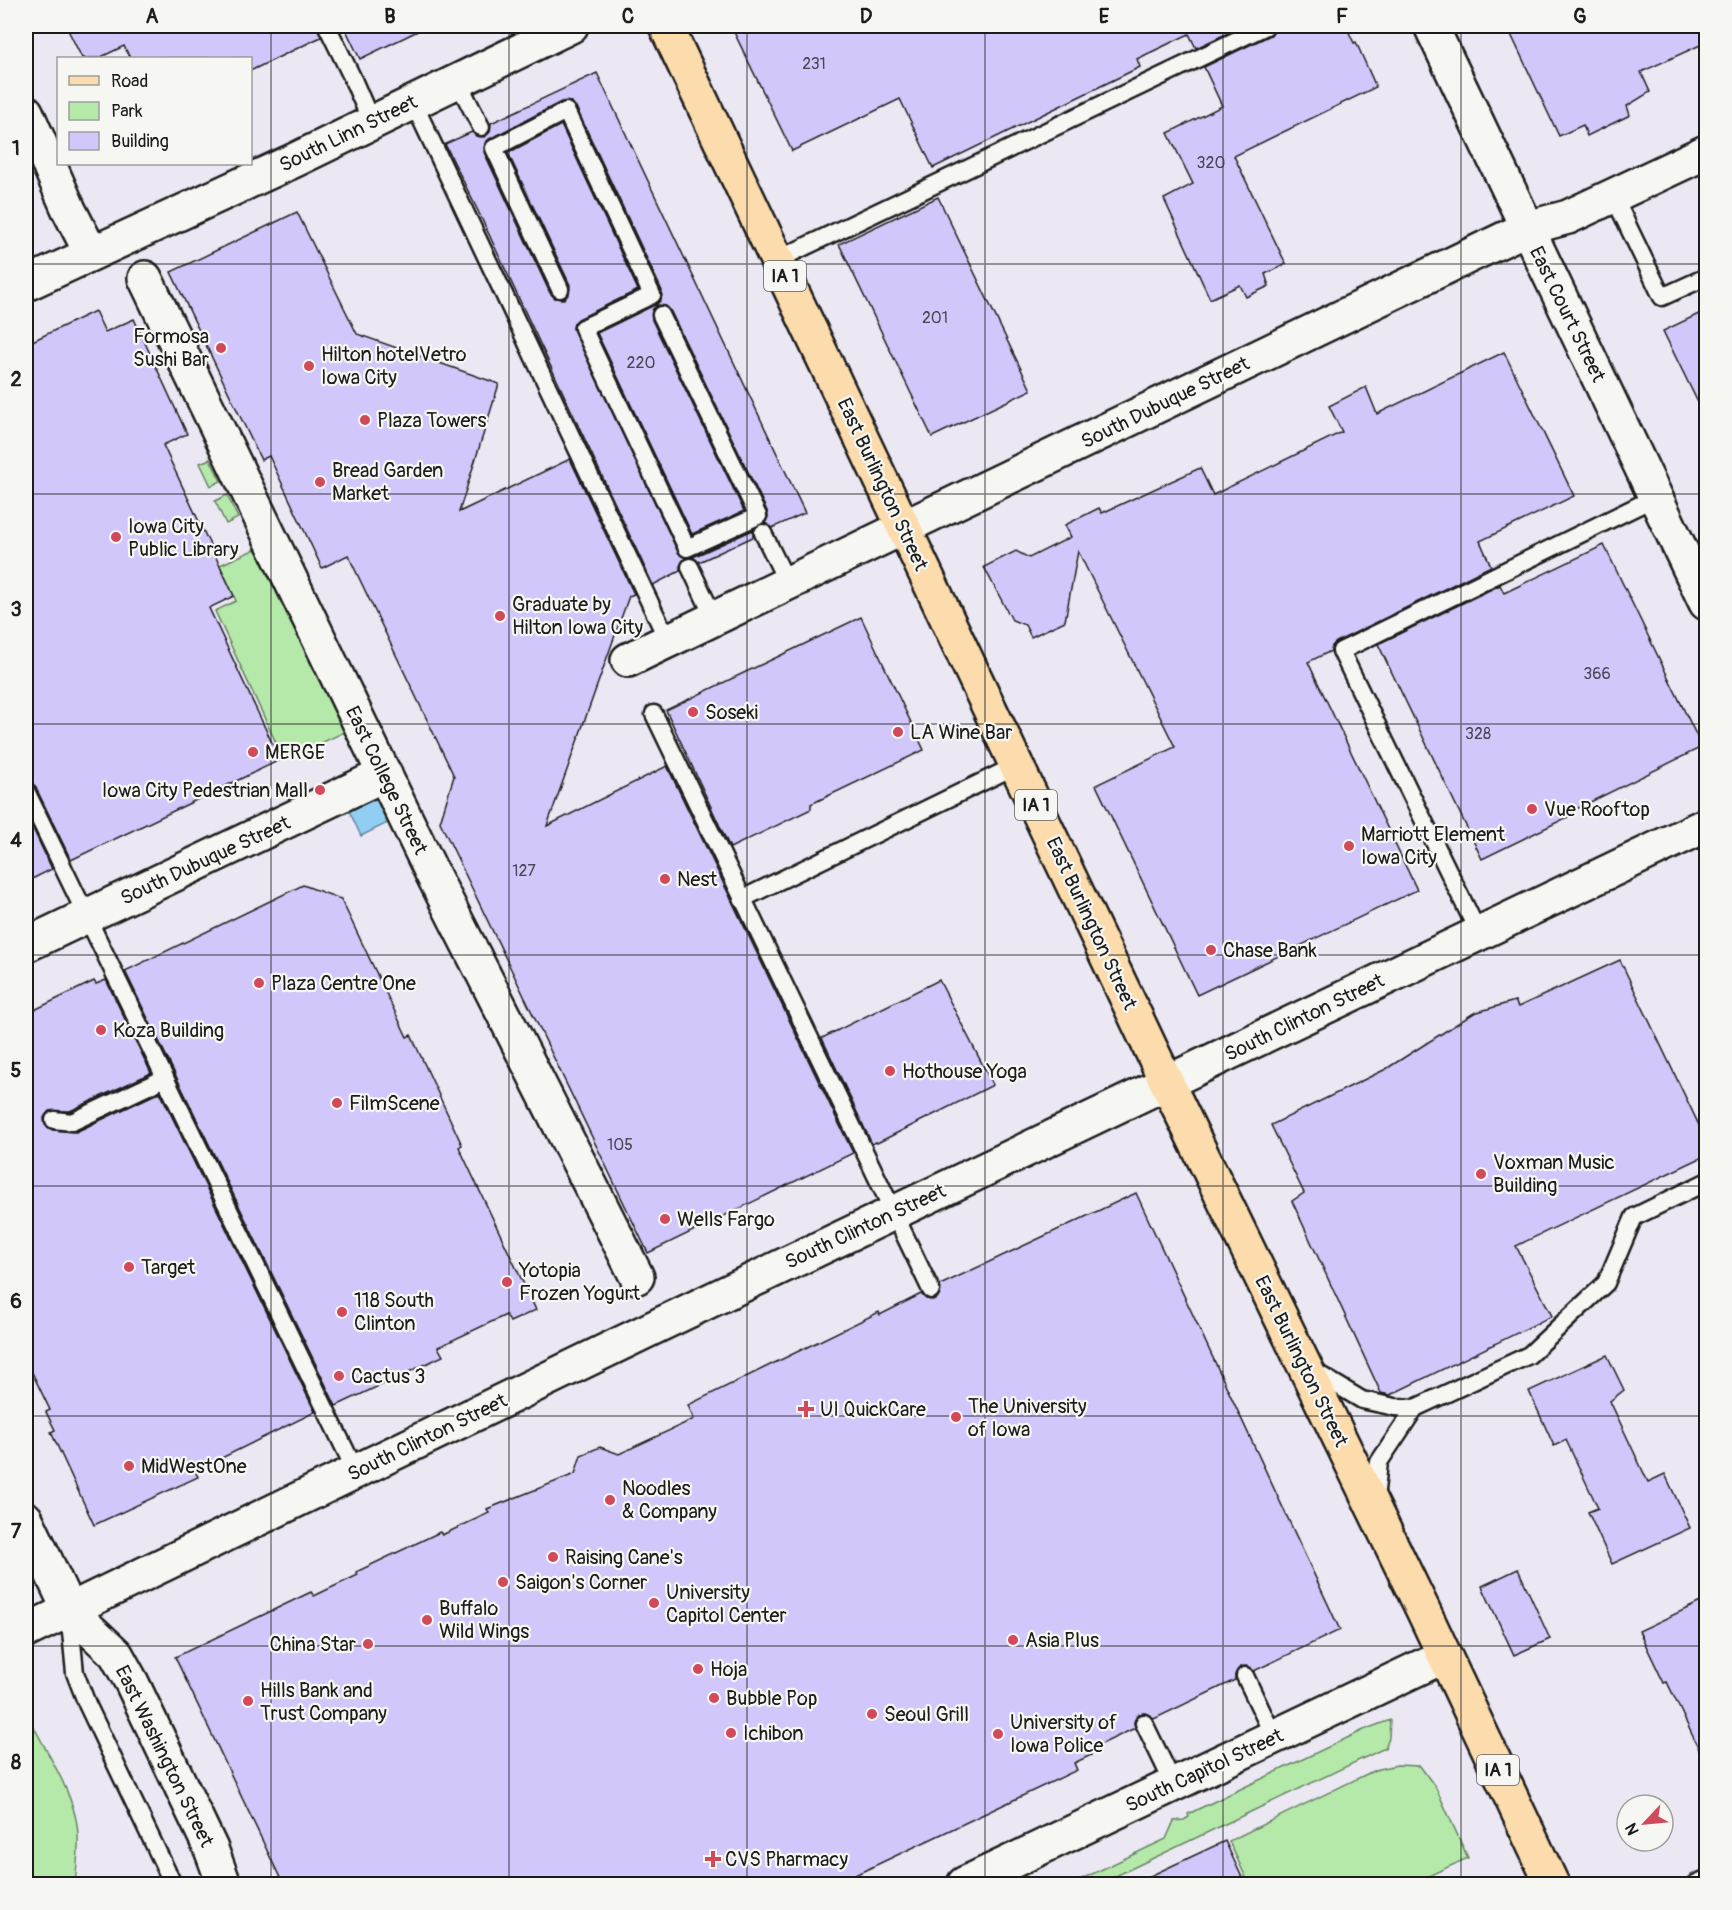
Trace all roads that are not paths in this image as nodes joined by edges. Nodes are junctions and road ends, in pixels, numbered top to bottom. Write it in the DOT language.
graph roads {
  1 [pos="327,26"];
  2 [pos="571,26"];
  3 [pos="666,26"];
  4 [pos="1266,26"];
  5 [pos="1431,26"];
  6 [pos="458,80"];
  7 [pos="413,102"];
  8 [pos="26,112"];
  9 [pos="371,121"];
  10 [pos="481,127"];
  11 [pos="1707,152"];
  12 [pos="1613,195"];
  13 [pos="1527,228"];
  14 [pos="91,253"];
  15 [pos="777,260"];
  16 [pos="1707,277"];
  17 [pos="145,278"];
  18 [pos="26,284"];
  19 [pos="560,289"];
  20 [pos="661,315"];
  21 [pos="1656,497"];
  22 [pos="903,527"];
  23 [pos="763,533"];
  24 [pos="690,567"];
  25 [pos="788,584"];
  26 [pos="1707,603"];
  27 [pos="714,618"];
  28 [pos="668,640"];
  29 [pos="628,660"];
  30 [pos="654,714"];
  31 [pos="1017,765"];
  32 [pos="385,774"];
  33 [pos="26,790"];
  34 [pos="1707,825"];
  35 [pos="742,899"];
  36 [pos="87,916"];
  37 [pos="1479,934"];
  38 [pos="26,945"];
  39 [pos="165,1078"];
  40 [pos="1167,1083"];
  41 [pos="54,1120"];
  42 [pos="1707,1182"];
  43 [pos="894,1213"];
  44 [pos="638,1277"];
  45 [pos="931,1290"];
  46 [pos="1304,1365"];
  47 [pos="1415,1408"];
  48 [pos="356,1472"];
  49 [pos="1374,1510"];
  50 [pos="26,1519"];
  51 [pos="69,1610"];
  52 [pos="26,1631"];
  53 [pos="1444,1656"];
  54 [pos="1245,1676"];
  55 [pos="1144,1723"];
  56 [pos="1274,1737"];
  57 [pos="1174,1785"];
  58 [pos="1707,1879"];
  59 [pos="173,1884"];
  60 [pos="224,1884"];
  61 [pos="964,1884"];
  62 [pos="1552,1884"];
  63 [pos="1695,1884"];
  1 -- 9 [label="lane"];
  2 -- 6 [label="street, South Linn Street"];
  3 -- 15 [label="main road, East Burlington Street / IA 1"];
  4 -- 15 [label="lane"];
  5 -- 13 [label="street, East Court Street"];
  6 -- 7 [label="street, South Linn Street"];
  6 -- 10 [label="lane"];
  7 -- 9 [label="street, South Linn Street"];
  7 -- 28 [label="lane"];
  8 -- 14 [label="street"];
  9 -- 14 [label="street, South Linn Street"];
  11 -- 12 [label="street, South Dubuque Street"];
  12 -- 13 [label="street, South Dubuque Street"];
  12 -- 16 [label="lane"];
  13 -- 21 [label="street, East Court Street"];
  13 -- 22 [label="street, South Dubuque Street"];
  14 -- 18 [label="street, South Linn Street"];
  15 -- 22 [label="main road, East Burlington Street / IA 1"];
  17 -- 32 [label="street, East College Street"];
  19 -- 20 [label="lane"];
  21 -- 26 [label="street, East Court Street"];
  21 -- 37 [label="lane"];
  22 -- 25 [label="street, South Dubuque Street"];
  22 -- 31 [label="main road, East Burlington Street / IA 1"];
  23 -- 25 [label="lane"];
  24 -- 27 [label="lane"];
  25 -- 27 [label="street, South Dubuque Street"];
  27 -- 28 [label="street, South Dubuque Street"];
  28 -- 29 [label="street, South Dubuque Street"];
  30 -- 35 [label="lane"];
  31 -- 35 [label="lane"];
  31 -- 40 [label="main road, East Burlington Street / IA 1"];
  32 -- 36 [label="street, South Dubuque Street"];
  32 -- 44 [label="street, East College Street"];
  33 -- 36 [label="lane"];
  34 -- 37 [label="street, South Clinton Street"];
  35 -- 43 [label="lane"];
  36 -- 38 [label="street, South Dubuque Street"];
  36 -- 39 [label="lane"];
  37 -- 40 [label="street, South Clinton Street"];
  39 -- 41 [label="lane"];
  39 -- 48 [label="lane"];
  40 -- 43 [label="street, South Clinton Street"];
  40 -- 46 [label="main road, East Burlington Street / IA 1"];
  42 -- 47 [label="lane"];
  43 -- 45 [label="lane"];
  43 -- 48 [label="street, South Clinton Street"];
  46 -- 47 [label="lane"];
  46 -- 49 [label="main road, East Burlington Street / IA 1"];
  47 -- 49 [label="lane"];
  48 -- 51 [label="street, South Clinton Street"];
  49 -- 53 [label="main road, East Burlington Street / IA 1"];
  50 -- 51 [label="street, East Washington Street"];
  51 -- 52 [label="street, South Clinton Street"];
  51 -- 59 [label="lane, East Washington Street"];
  51 -- 60 [label="street, East Washington Street"];
  53 -- 56 [label="street, South Capitol Street"];
  53 -- 62 [label="main road, IA 1"];
  54 -- 56 [label="lane"];
  55 -- 57 [label="lane"];
  56 -- 57 [label="street, South Capitol Street"];
  57 -- 61 [label="street, South Capitol Street"];
  58 -- 63 [label="lane"];
}
